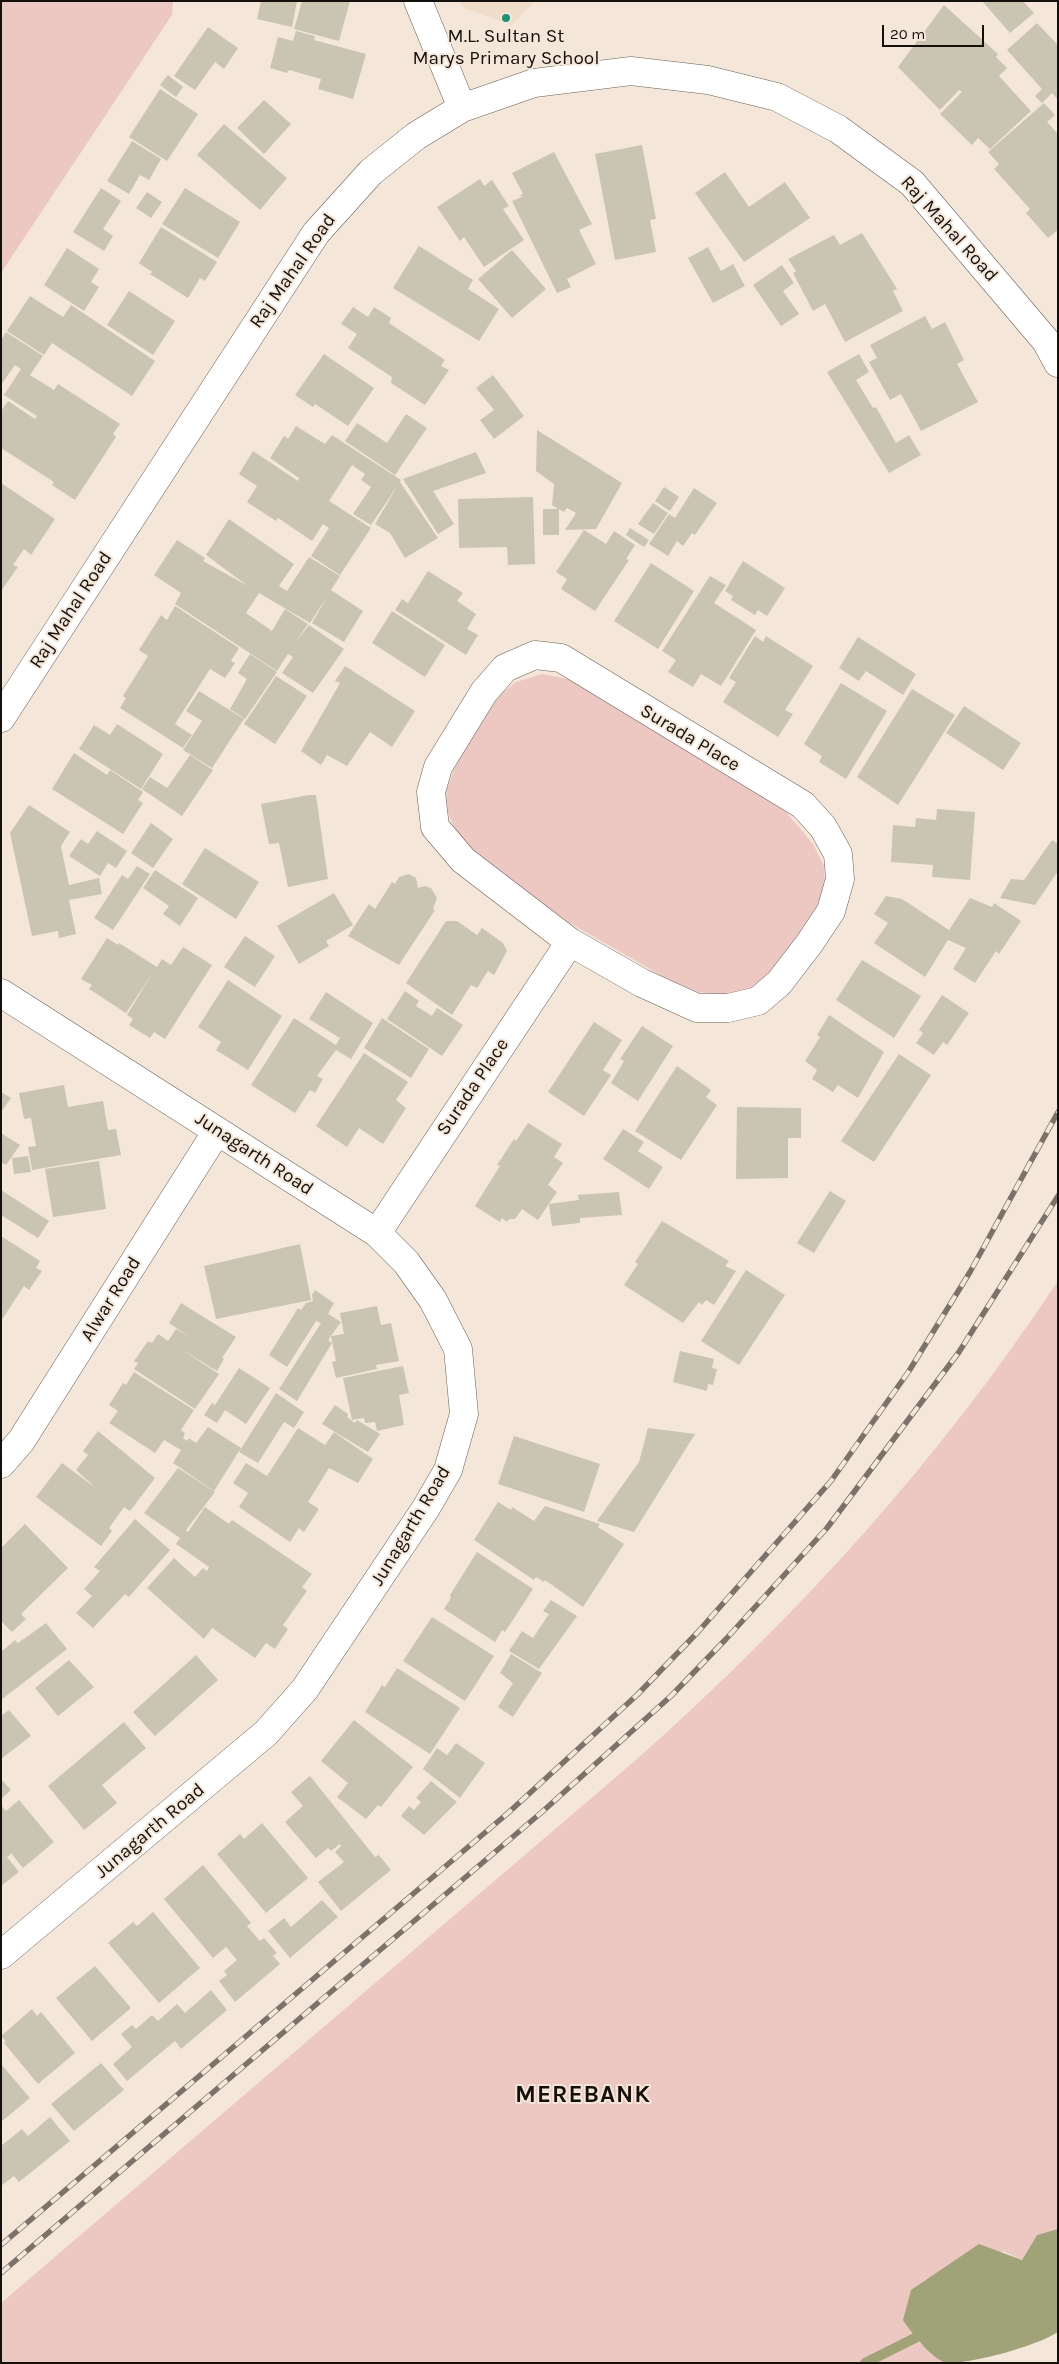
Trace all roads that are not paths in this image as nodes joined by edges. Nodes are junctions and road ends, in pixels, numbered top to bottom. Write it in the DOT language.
graph roads {
  1 [pos="418,1"];
  2 [pos="462,108"];
  3 [pos="1058,363"];
  4 [pos="1,718"];
  5 [pos="570,942"];
  6 [pos="1,993"];
  7 [pos="218,1131"];
  8 [pos="377,1233"];
  9 [pos="1,1464"];
  10 [pos="1,1955"];
  1 -- 2 [label="street"];
  2 -- 3 [label="street, Raj Mahal Road"];
  2 -- 4 [label="street, Raj Mahal Road"];
  5 -- 5 [label="street, Surada Place"];
  5 -- 8 [label="street, Surada Place"];
  6 -- 7 [label="street, Junagarth Road"];
  7 -- 8 [label="street, Junagarth Road"];
  7 -- 9 [label="street, Alwar Road"];
  8 -- 10 [label="street, Junagarth Road"];
}
